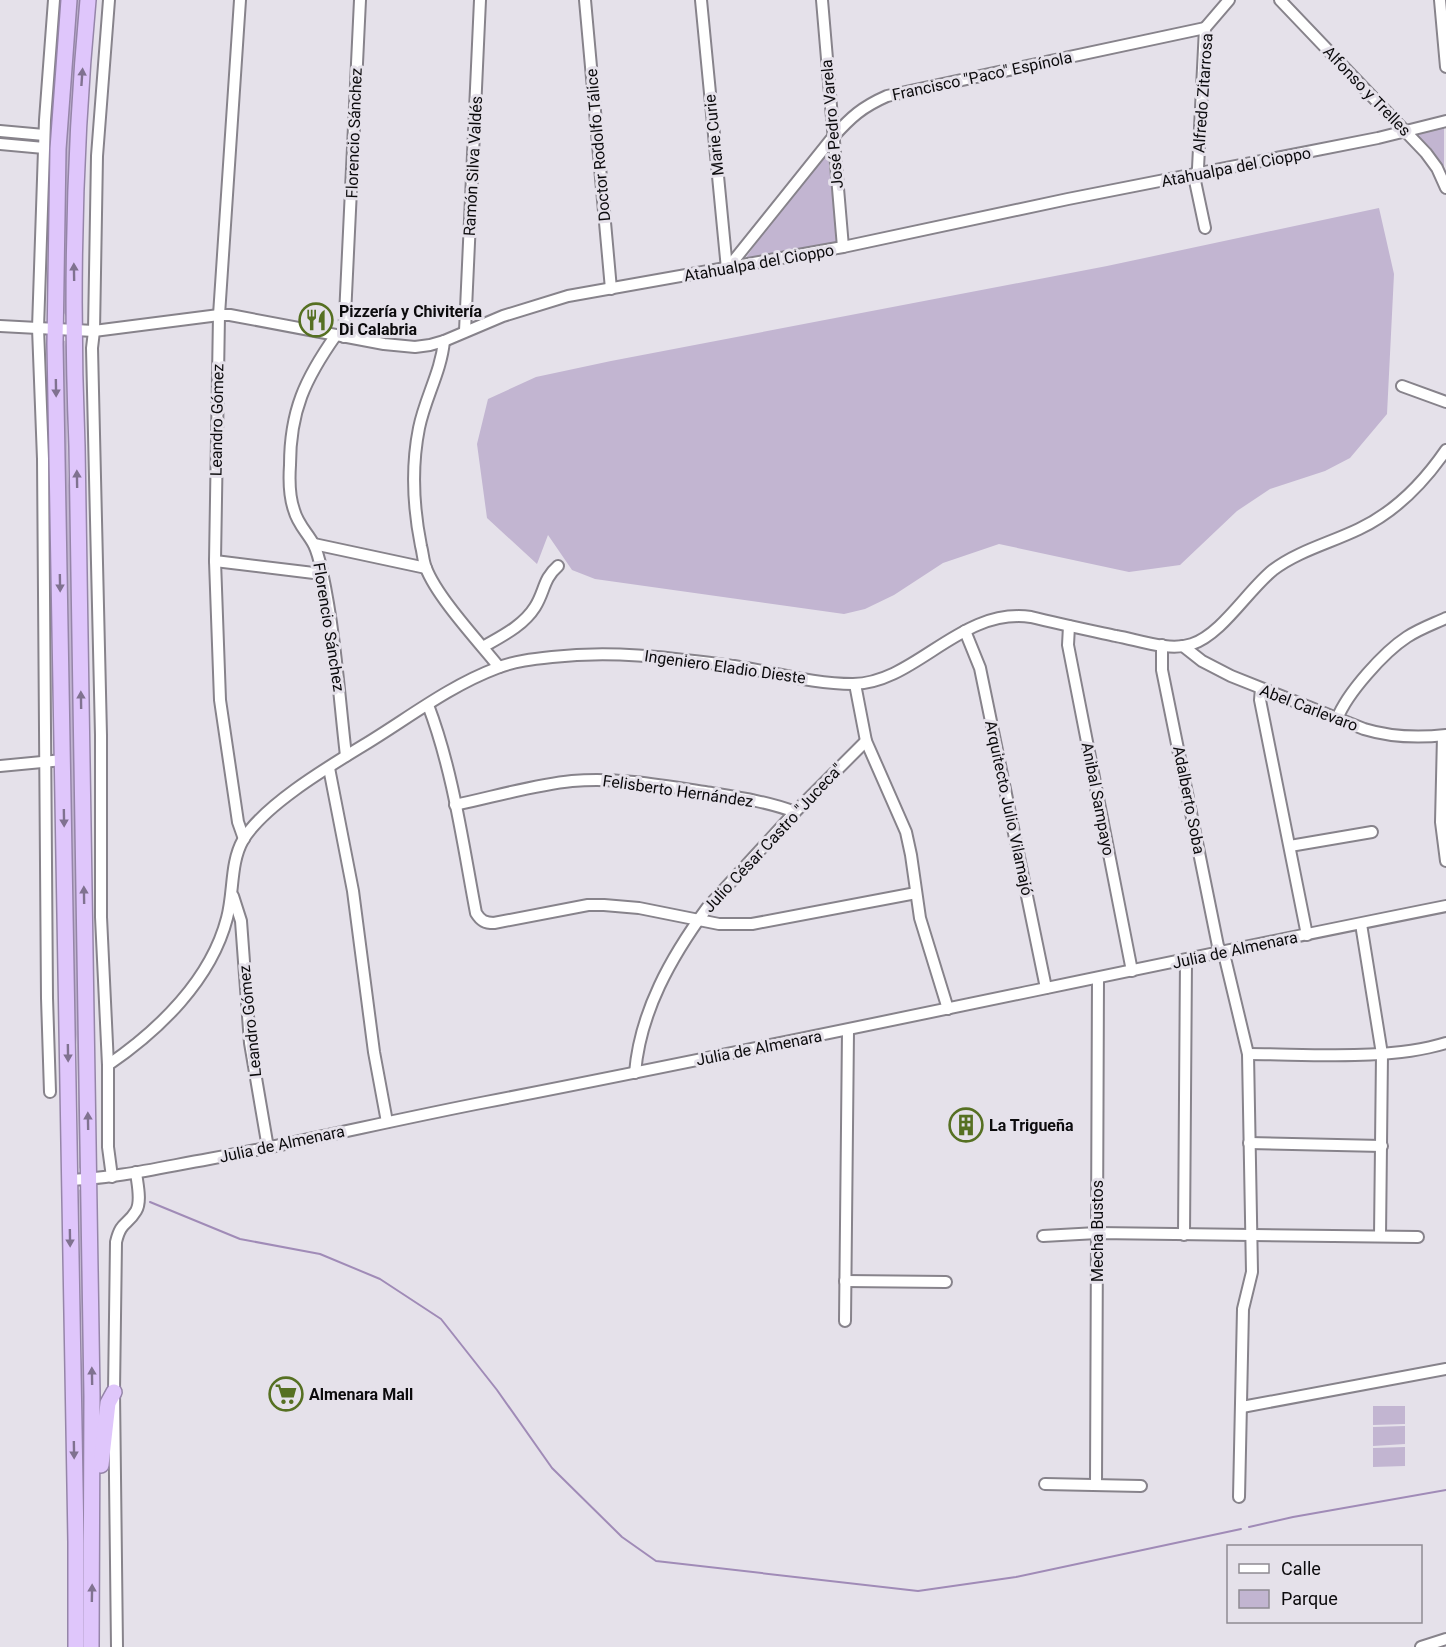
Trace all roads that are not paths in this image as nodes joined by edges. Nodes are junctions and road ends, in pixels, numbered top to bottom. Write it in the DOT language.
graph roads {
  1 [pos="54,0"];
  2 [pos="69,0"];
  3 [pos="88,0"];
  4 [pos="109,0"];
  5 [pos="240,0"];
  6 [pos="360,0"];
  7 [pos="480,0"];
  8 [pos="585,0"];
  9 [pos="701,0"];
  10 [pos="822,0"];
  11 [pos="1229,0"];
  12 [pos="1280,0"];
  13 [pos="1440,0"];
  14 [pos="1205,28"];
  15 [pos="1446,67"];
  16 [pos="1446,121"];
  17 [pos="0,131"];
  18 [pos="1407,132"];
  19 [pos="44,135"];
  20 [pos="833,136"];
  21 [pos="0,144"];
  22 [pos="44,148"];
  23 [pos="1197,175"];
  24 [pos="1446,185"];
  25 [pos="1205,228"];
  26 [pos="843,247"];
  27 [pos="727,269"];
  28 [pos="611,289"];
  29 [pos="219,315"];
  30 [pos="0,326"];
  31 [pos="38,328"];
  32 [pos="55,329"];
  33 [pos="74,331"];
  34 [pos="94,331"];
  35 [pos="465,331"];
  36 [pos="340,336"];
  37 [pos="444,341"];
  38 [pos="1402,386"];
  39 [pos="1446,402"];
  40 [pos="1446,450"];
  41 [pos="314,544"];
  42 [pos="214,561"];
  43 [pos="558,566"];
  44 [pos="426,568"];
  45 [pos="322,574"];
  46 [pos="1446,618"];
  47 [pos="1069,626"];
  48 [pos="965,630"];
  49 [pos="1162,645"];
  50 [pos="1182,646"];
  51 [pos="483,647"];
  52 [pos="499,667"];
  53 [pos="855,684"];
  54 [pos="1261,689"];
  55 [pos="428,705"];
  56 [pos="1337,719"];
  57 [pos="1445,736"];
  58 [pos="866,741"];
  59 [pos="346,756"];
  60 [pos="63,760"];
  61 [pos="45,763"];
  62 [pos="0,766"];
  63 [pos="329,768"];
  64 [pos="455,805"];
  65 [pos="795,812"];
  66 [pos="1372,832"];
  67 [pos="244,839"];
  68 [pos="1290,846"];
  69 [pos="1446,861"];
  70 [pos="916,893"];
  71 [pos="232,895"];
  72 [pos="1446,906"];
  73 [pos="697,921"];
  74 [pos="1361,924"];
  75 [pos="1307,935"];
  76 [pos="1222,953"];
  77 [pos="1186,960"];
  78 [pos="1132,971"];
  79 [pos="1098,978"];
  80 [pos="1046,988"];
  81 [pos="948,1010"];
  82 [pos="848,1031"];
  83 [pos="1446,1043"];
  84 [pos="1248,1054"];
  85 [pos="1382,1054"];
  86 [pos="108,1065"];
  87 [pos="635,1073"];
  88 [pos="50,1092"];
  89 [pos="387,1122"];
  90 [pos="1249,1143"];
  91 [pos="1382,1146"];
  92 [pos="268,1148"];
  93 [pos="136,1172"];
  94 [pos="112,1177"];
  95 [pos="89,1179"];
  96 [pos="70,1180"];
  97 [pos="1097,1233"];
  98 [pos="1184,1235"];
  99 [pos="1043,1236"];
  100 [pos="1251,1236"];
  101 [pos="1380,1236"];
  102 [pos="1418,1237"];
  103 [pos="845,1281"];
  104 [pos="946,1282"];
  105 [pos="845,1321"];
  106 [pos="1446,1369"];
  107 [pos="114,1392"];
  108 [pos="1242,1407"];
  109 [pos="1045,1484"];
  110 [pos="1096,1484"];
  111 [pos="1141,1486"];
  112 [pos="1239,1497"];
  113 [pos="93,1539"];
  114 [pos="1446,1639"];
  115 [pos="76,1647"];
  116 [pos="91,1647"];
  117 [pos="117,1647"];
  118 [pos="1421,1647"];
  1 -- 19 [label="street"];
  2 -- 32 [label="highway"];
  33 -- 3 [label="highway, one-way"];
  4 -- 34 [label="street"];
  5 -- 29 [label="street, Leandro Gómez"];
  6 -- 36 [label="street, Florencio Sánchez"];
  7 -- 35 [label="street, Ramón Silva Valdés"];
  8 -- 28 [label="street, Doctor Rodolfo Tálice"];
  9 -- 27 [label="street, Marie Curie"];
  10 -- 20 [label="street, José Pedro Varela"];
  11 -- 14 [label="street, Alfredo Zitarrosa"];
  12 -- 18 [label="street, Alfonso y Trelles"];
  13 -- 15 [label="street"];
  14 -- 20 [label="street, Francisco \"Paco\" Espínola"];
  14 -- 23 [label="street, Alfredo Zitarrosa"];
  16 -- 18 [label="street, Atahualpa del Cioppo"];
  17 -- 19 [label="street"];
  18 -- 23 [label="street, Atahualpa del Cioppo"];
  18 -- 24 [label="street, Alfonso y Trelles"];
  19 -- 22 [label="street"];
  20 -- 26 [label="street, José Pedro Varela"];
  20 -- 27 [label="street, Francisco \"Paco\" Espínola"];
  21 -- 22 [label="street"];
  22 -- 31 [label="street"];
  23 -- 25 [label="street, Alfredo Zitarrosa"];
  23 -- 26 [label="street, Atahualpa del Cioppo"];
  26 -- 27 [label="street, Atahualpa del Cioppo"];
  27 -- 28 [label="street, Atahualpa del Cioppo"];
  28 -- 35 [label="street, Atahualpa del Cioppo"];
  29 -- 34 [label="street, Atahualpa del Cioppo"];
  29 -- 36 [label="street, Atahualpa del Cioppo"];
  29 -- 42 [label="street, Leandro Gómez"];
  30 -- 31 [label="street, Atahualpa del Cioppo"];
  31 -- 32 [label="street, Atahualpa del Cioppo"];
  31 -- 61 [label="street"];
  32 -- 33 [label="street, Atahualpa del Cioppo"];
  32 -- 60 [label="highway, one-way"];
  33 -- 34 [label="street, Atahualpa del Cioppo"];
  95 -- 33 [label="highway, one-way"];
  34 -- 86 [label="street"];
  35 -- 37 [label="street, Atahualpa del Cioppo"];
  36 -- 37 [label="street, Atahualpa del Cioppo"];
  36 -- 41 [label="street, Florencio Sánchez"];
  37 -- 44 [label="street"];
  38 -- 39 [label="street"];
  40 -- 50 [label="street, Ingeniero Eladio Dieste"];
  41 -- 44 [label="street"];
  41 -- 45 [label="street, Florencio Sánchez"];
  42 -- 45 [label="street"];
  42 -- 67 [label="street, Leandro Gómez"];
  43 -- 51 [label="street"];
  44 -- 51 [label="street"];
  45 -- 59 [label="street, Florencio Sánchez"];
  46 -- 56 [label="street"];
  47 -- 48 [label="street, Ingeniero Eladio Dieste"];
  47 -- 49 [label="street, Ingeniero Eladio Dieste"];
  47 -- 78 [label="street, Anibal Sampayo"];
  48 -- 53 [label="street, Ingeniero Eladio Dieste"];
  48 -- 80 [label="street, Arquitecto Julio Vilamajó"];
  49 -- 50 [label="street, Ingeniero Eladio Dieste"];
  49 -- 76 [label="street, Adalberto Soba"];
  50 -- 54 [label="street, Abel Carlevaro"];
  51 -- 52 [label="street"];
  52 -- 53 [label="street, Ingeniero Eladio Dieste"];
  52 -- 55 [label="street, Ingeniero Eladio Dieste"];
  53 -- 58 [label="street"];
  54 -- 56 [label="street, Abel Carlevaro"];
  54 -- 68 [label="street"];
  55 -- 59 [label="street, Ingeniero Eladio Dieste"];
  55 -- 64 [label="street"];
  56 -- 57 [label="street, Abel Carlevaro"];
  57 -- 69 [label="street"];
  58 -- 65 [label="street, Julio César Castro \"Juceca\""];
  58 -- 70 [label="street"];
  59 -- 63 [label="street, Ingeniero Eladio Dieste"];
  60 -- 61 [label="street"];
  60 -- 96 [label="highway, one-way"];
  61 -- 62 [label="street"];
  61 -- 88 [label="street"];
  63 -- 67 [label="street, Ingeniero Eladio Dieste"];
  63 -- 89 [label="street"];
  64 -- 65 [label="street, Felisberto Hernández"];
  64 -- 73 [label="street"];
  65 -- 73 [label="street, Julio César Castro \"Juceca\""];
  66 -- 68 [label="street"];
  67 -- 71 [label="street, Ingeniero Eladio Dieste"];
  68 -- 75 [label="street"];
  70 -- 73 [label="street"];
  70 -- 81 [label="street"];
  71 -- 86 [label="street, Ingeniero Eladio Dieste"];
  71 -- 92 [label="street, Leandro Gómez"];
  72 -- 74 [label="street, Julia de Almenara"];
  73 -- 87 [label="street, Julio César Castro \"Juceca\""];
  74 -- 75 [label="street, Julia de Almenara"];
  74 -- 85 [label="street"];
  75 -- 76 [label="street, Julia de Almenara"];
  76 -- 77 [label="street, Julia de Almenara"];
  76 -- 84 [label="street, Adalberto Soba"];
  77 -- 78 [label="street, Julia de Almenara"];
  77 -- 98 [label="street"];
  78 -- 79 [label="street, Julia de Almenara"];
  79 -- 80 [label="street, Julia de Almenara"];
  79 -- 97 [label="street, Mecha Bustos"];
  80 -- 81 [label="street, Julia de Almenara"];
  81 -- 82 [label="street, Julia de Almenara"];
  82 -- 87 [label="street, Julia de Almenara"];
  82 -- 103 [label="street"];
  83 -- 85 [label="street"];
  84 -- 85 [label="street"];
  84 -- 90 [label="street, Adalberto Soba"];
  85 -- 91 [label="street"];
  86 -- 94 [label="street"];
  87 -- 89 [label="street, Julia de Almenara"];
  89 -- 92 [label="street, Julia de Almenara"];
  90 -- 91 [label="street"];
  90 -- 100 [label="street, Adalberto Soba"];
  91 -- 101 [label="street"];
  92 -- 93 [label="street, Julia de Almenara"];
  93 -- 94 [label="street, Julia de Almenara"];
  93 -- 107 [label="street"];
  94 -- 95 [label="street, Julia de Almenara"];
  95 -- 96 [label="street, Julia de Almenara"];
  113 -- 95 [label="highway, one-way"];
  96 -- 115 [label="highway, one-way"];
  97 -- 98 [label="street"];
  97 -- 99 [label="street"];
  97 -- 110 [label="street, Mecha Bustos"];
  98 -- 100 [label="street"];
  100 -- 101 [label="street"];
  100 -- 108 [label="street, Adalberto Soba"];
  101 -- 102 [label="street"];
  103 -- 104 [label="street"];
  103 -- 105 [label="street"];
  106 -- 108 [label="street"];
  107 -- 113 [label="highway"];
  107 -- 117 [label="street"];
  108 -- 112 [label="street, Adalberto Soba"];
  109 -- 110 [label="street"];
  110 -- 111 [label="street"];
  116 -- 113 [label="highway, one-way"];
  114 -- 118 [label="street"];
}
